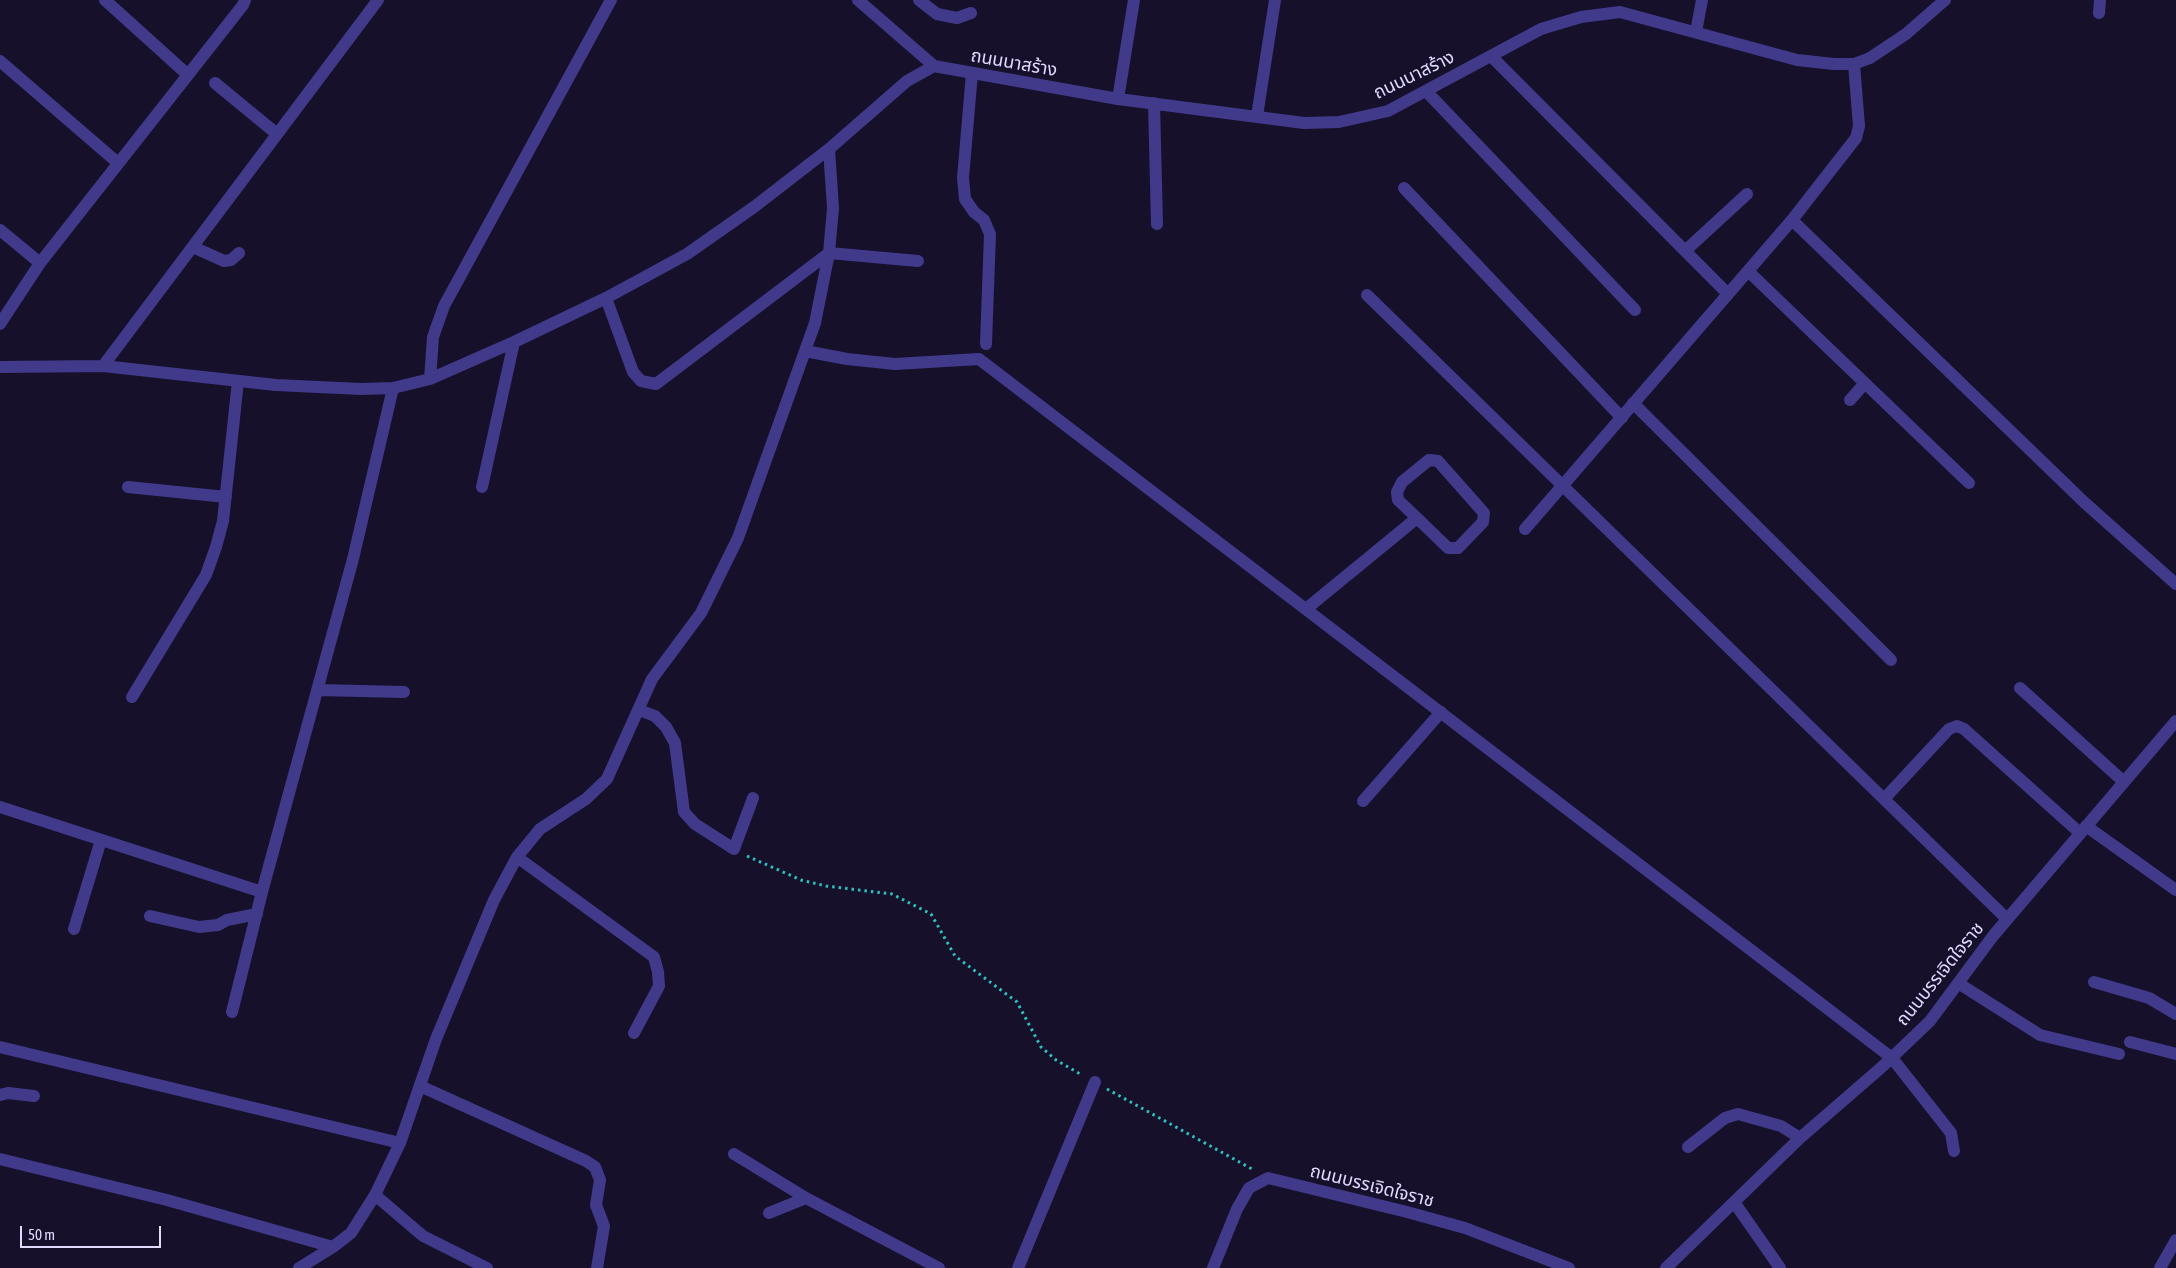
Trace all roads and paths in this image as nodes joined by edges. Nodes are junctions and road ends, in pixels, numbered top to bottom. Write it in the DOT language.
graph roads {
  1 [pos="105,0"];
  2 [pos="244,0"];
  3 [pos="378,0"];
  4 [pos="610,0"];
  5 [pos="858,0"];
  6 [pos="919,0"];
  7 [pos="1134,0"];
  8 [pos="1276,0"];
  9 [pos="1702,0"];
  10 [pos="1945,0"];
  11 [pos="2100,0"];
  12 [pos="971,13"];
  13 [pos="2099,13"];
  14 [pos="1696,32"];
  15 [pos="1491,56"];
  16 [pos="0,61"];
  17 [pos="1854,64"];
  18 [pos="934,66"];
  19 [pos="972,73"];
  20 [pos="188,75"];
  21 [pos="215,83"];
  22 [pos="1426,90"];
  23 [pos="1118,99"];
  24 [pos="1154,103"];
  25 [pos="1257,116"];
  26 [pos="277,134"];
  27 [pos="829,149"];
  28 [pos="118,164"];
  29 [pos="1404,188"];
  30 [pos="1747,194"];
  31 [pos="1792,220"];
  32 [pos="1157,224"];
  33 [pos="0,230"];
  34 [pos="193,247"];
  35 [pos="1685,251"];
  36 [pos="239,253"];
  37 [pos="829,253"];
  38 [pos="918,261"];
  39 [pos="40,263"];
  40 [pos="1748,270"];
  41 [pos="1728,294"];
  42 [pos="1368,295"];
  43 [pos="606,298"];
  44 [pos="1635,310"];
  45 [pos="0,324"];
  46 [pos="514,342"];
  47 [pos="986,344"];
  48 [pos="805,351"];
  49 [pos="103,366"];
  50 [pos="0,367"];
  51 [pos="430,379"];
  52 [pos="238,381"];
  53 [pos="1865,383"];
  54 [pos="393,388"];
  55 [pos="1850,400"];
  56 [pos="1634,404"];
  57 [pos="1622,418"];
  58 [pos="1969,483"];
  59 [pos="1563,485"];
  60 [pos="128,487"];
  61 [pos="482,487"];
  62 [pos="226,498"];
  63 [pos="1417,518"];
  64 [pos="1525,529"];
  65 [pos="2176,584"];
  66 [pos="1306,609"];
  67 [pos="1891,660"];
  68 [pos="2020,688"];
  69 [pos="317,690"];
  70 [pos="404,692"];
  71 [pos="132,697"];
  72 [pos="640,710"];
  73 [pos="1441,712"];
  74 [pos="2176,721"];
  75 [pos="2124,782"];
  76 [pos="753,798"];
  77 [pos="1884,799"];
  78 [pos="1363,801"];
  79 [pos="0,807"];
  80 [pos="2083,830"];
  81 [pos="101,840"];
  82 [pos="734,849"];
  83 [pos="517,856"];
  84 [pos="2176,890"];
  85 [pos="262,892"];
  86 [pos="256,914"];
  87 [pos="150,916"];
  88 [pos="2007,919"];
  89 [pos="74,929"];
  90 [pos="2094,982"];
  91 [pos="1958,983"];
  92 [pos="232,1012"];
  93 [pos="2176,1014"];
  94 [pos="634,1033"];
  95 [pos="2130,1042"];
  96 [pos="0,1047"];
  97 [pos="2119,1054"];
  98 [pos="2176,1054"];
  99 [pos="1892,1058"];
  100 [pos="1095,1082"];
  101 [pos="420,1086"];
  102 [pos="0,1095"];
  103 [pos="34,1096"];
  104 [pos="1800,1138"];
  105 [pos="400,1142"];
  106 [pos="1688,1146"];
  107 [pos="1954,1151"];
  108 [pos="734,1154"];
  109 [pos="0,1159"];
  110 [pos="1268,1178"];
  111 [pos="375,1195"];
  112 [pos="806,1198"];
  113 [pos="1734,1202"];
  114 [pos="769,1213"];
  115 [pos="2176,1240"];
  116 [pos="333,1247"];
  117 [pos="299,1268"];
  118 [pos="487,1268"];
  119 [pos="597,1268"];
  120 [pos="939,1268"];
  121 [pos="1018,1268"];
  122 [pos="1214,1268"];
  123 [pos="1567,1268"];
  124 [pos="1666,1268"];
  125 [pos="1780,1268"];
  126 [pos="2160,1268"];
  1 -- 20 [label="street"];
  2 -- 20 [label="street"];
  3 -- 26 [label="street"];
  4 -- 51 [label="street"];
  5 -- 18 [label="street"];
  6 -- 12 [label="street"];
  7 -- 23 [label="street"];
  8 -- 25 [label="street"];
  9 -- 14 [label="street"];
  10 -- 17 [label="street, ถนนนาสร้าง"];
  11 -- 13 [label="street"];
  14 -- 15 [label="street, ถนนนาสร้าง"];
  14 -- 17 [label="street, ถนนนาสร้าง"];
  15 -- 22 [label="street, ถนนนาสร้าง"];
  15 -- 35 [label="street"];
  16 -- 28 [label="street"];
  17 -- 31 [label="street"];
  18 -- 19 [label="street, ถนนนาสร้าง"];
  18 -- 27 [label="street"];
  19 -- 23 [label="street, ถนนนาสร้าง"];
  19 -- 47 [label="street"];
  20 -- 28 [label="street"];
  21 -- 26 [label="street"];
  22 -- 25 [label="street, ถนนนาสร้าง"];
  22 -- 44 [label="street"];
  23 -- 24 [label="street, ถนนนาสร้าง"];
  24 -- 25 [label="street, ถนนนาสร้าง"];
  24 -- 32 [label="street"];
  26 -- 34 [label="street"];
  27 -- 37 [label="street"];
  27 -- 43 [label="street"];
  28 -- 39 [label="street"];
  29 -- 57 [label="street"];
  30 -- 35 [label="street"];
  31 -- 40 [label="street"];
  31 -- 65 [label="street"];
  33 -- 39 [label="street"];
  34 -- 36 [label="street"];
  34 -- 49 [label="street"];
  35 -- 41 [label="street"];
  37 -- 38 [label="street"];
  37 -- 43 [label="street"];
  37 -- 48 [label="street"];
  39 -- 45 [label="street"];
  40 -- 41 [label="street"];
  40 -- 53 [label="street"];
  41 -- 56 [label="street"];
  42 -- 59 [label="street"];
  43 -- 46 [label="street"];
  46 -- 51 [label="street"];
  46 -- 61 [label="street"];
  48 -- 66 [label="street"];
  48 -- 72 [label="street"];
  49 -- 50 [label="street"];
  49 -- 52 [label="street"];
  51 -- 54 [label="street"];
  52 -- 54 [label="street"];
  52 -- 62 [label="street"];
  53 -- 55 [label="street"];
  53 -- 58 [label="street"];
  54 -- 69 [label="street"];
  56 -- 57 [label="street"];
  56 -- 67 [label="street"];
  57 -- 59 [label="street"];
  59 -- 64 [label="street"];
  59 -- 77 [label="street"];
  60 -- 62 [label="street"];
  62 -- 71 [label="street"];
  63 -- 63 [label="street"];
  63 -- 66 [label="street"];
  66 -- 73 [label="street"];
  68 -- 75 [label="street"];
  69 -- 70 [label="street"];
  69 -- 85 [label="street"];
  72 -- 82 [label="street"];
  72 -- 83 [label="street"];
  73 -- 78 [label="street"];
  73 -- 99 [label="street"];
  74 -- 75 [label="street, ถนนบรรเจิดใจราช"];
  75 -- 80 [label="street, ถนนบรรเจิดใจราช"];
  76 -- 82 [label="street"];
  77 -- 80 [label="street"];
  77 -- 88 [label="street"];
  79 -- 81 [label="street"];
  80 -- 84 [label="street"];
  80 -- 88 [label="street, ถนนบรรเจิดใจราช"];
  81 -- 85 [label="street"];
  81 -- 89 [label="street"];
  82 -- 100 [label="path"];
  83 -- 94 [label="street"];
  83 -- 101 [label="street"];
  85 -- 86 [label="street"];
  86 -- 87 [label="street"];
  86 -- 92 [label="street"];
  88 -- 91 [label="street, ถนนบรรเจิดใจราช"];
  90 -- 93 [label="street"];
  91 -- 97 [label="street"];
  91 -- 99 [label="street, ถนนบรรเจิดใจราช"];
  95 -- 98 [label="street"];
  96 -- 105 [label="street"];
  99 -- 104 [label="street, ถนนบรรเจิดใจราช"];
  99 -- 107 [label="street"];
  100 -- 110 [label="path"];
  100 -- 121 [label="street"];
  101 -- 105 [label="street"];
  101 -- 119 [label="street"];
  102 -- 103 [label="street"];
  104 -- 106 [label="street"];
  104 -- 113 [label="street, ถนนบรรเจิดใจราช"];
  105 -- 111 [label="street"];
  108 -- 112 [label="street"];
  109 -- 116 [label="street"];
  110 -- 122 [label="street"];
  110 -- 123 [label="street, ถนนบรรเจิดใจราช"];
  111 -- 116 [label="street"];
  111 -- 118 [label="street"];
  112 -- 114 [label="street"];
  112 -- 120 [label="street"];
  113 -- 124 [label="street, ถนนบรรเจิดใจราช"];
  113 -- 125 [label="street"];
  115 -- 126 [label="street"];
  116 -- 117 [label="street"];
}
